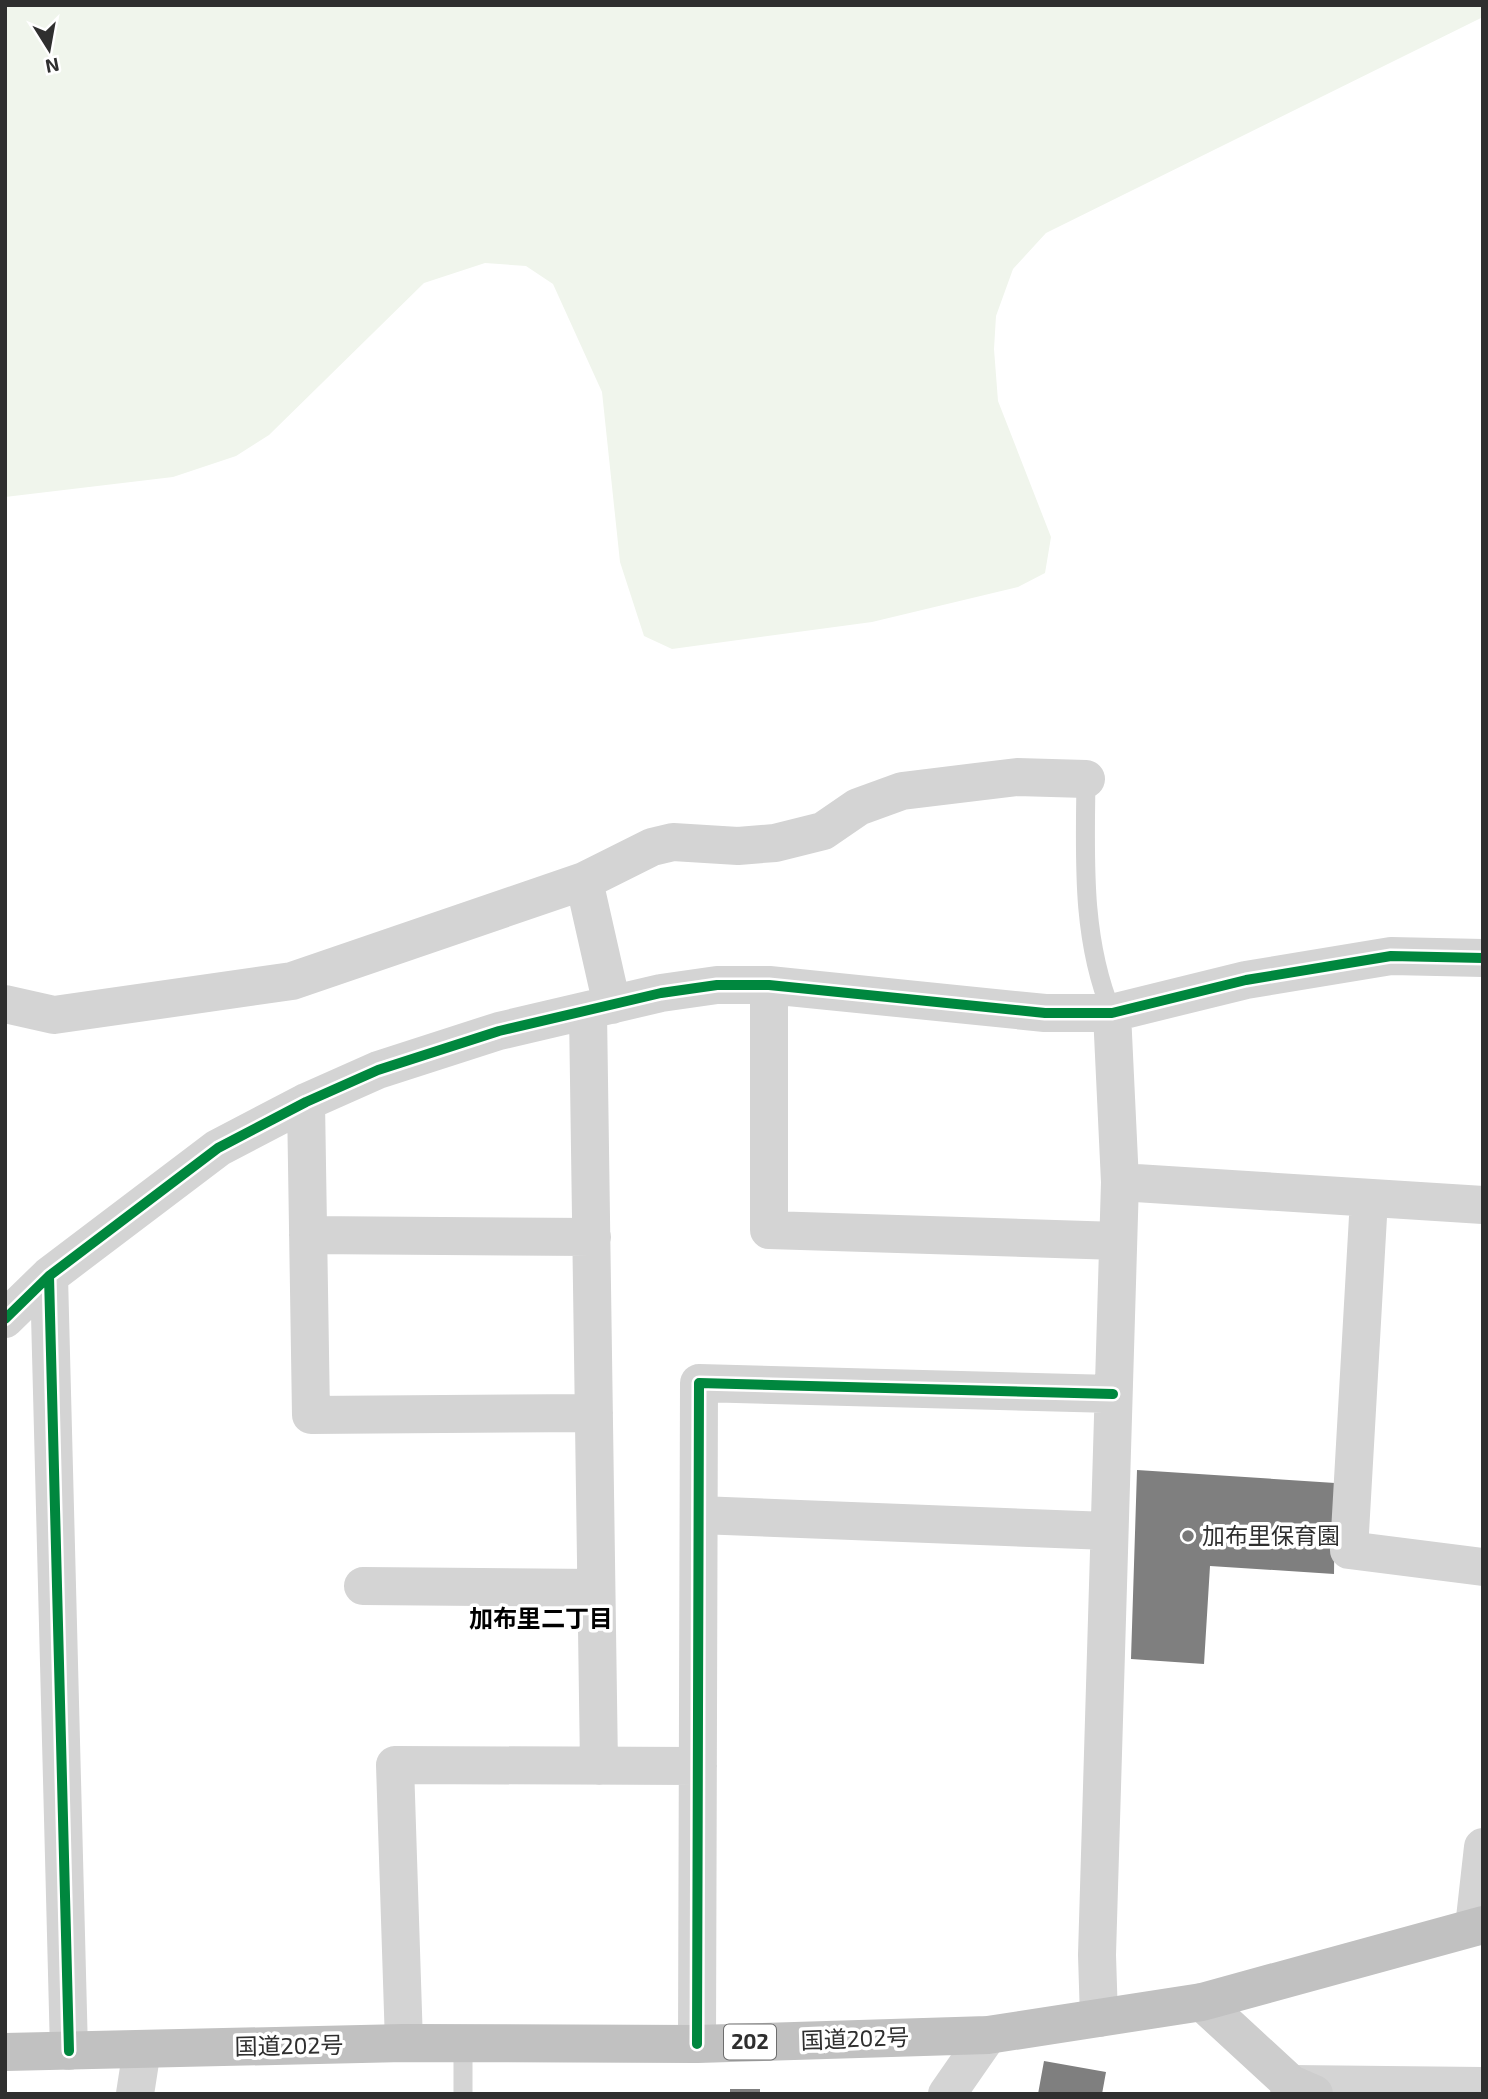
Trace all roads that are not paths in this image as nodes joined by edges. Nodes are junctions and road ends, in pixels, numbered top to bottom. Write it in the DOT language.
graph roads {
  1 [pos="1086,779"];
  2 [pos="583,881"];
  3 [pos="1483,958"];
  4 [pos="769,985"];
  5 [pos="5,1004"];
  6 [pos="600,1008"];
  7 [pos="1112,1013"];
  8 [pos="306,1102"];
  9 [pos="1120,1182"];
  10 [pos="1369,1199"];
  11 [pos="1483,1205"];
  12 [pos="308,1235"];
  13 [pos="592,1237"];
  14 [pos="1118,1241"];
  15 [pos="49,1276"];
  16 [pos="5,1320"];
  17 [pos="1113,1394"];
  18 [pos="594,1413"];
  19 [pos="699,1514"];
  20 [pos="1108,1531"];
  21 [pos="1483,1567"];
  22 [pos="363,1586"];
  23 [pos="596,1588"];
  24 [pos="599,1766"];
  25 [pos="698,1766"];
  26 [pos="1483,1847"];
  27 [pos="1478,1926"];
  28 [pos="1202,2002"];
  29 [pos="1099,2018"];
  30 [pos="988,2035"];
  31 [pos="404,2043"];
  32 [pos="463,2043"];
  33 [pos="697,2044"];
  34 [pos="142,2049"];
  35 [pos="69,2050"];
  36 [pos="5,2052"];
  37 [pos="1483,2086"];
  38 [pos="1298,2090"];
  39 [pos="135,2094"];
  40 [pos="463,2094"];
  41 [pos="947,2094"];
  1 -- 2 [label="street"];
  1 -- 7 [label="lane"];
  2 -- 5 [label="street"];
  2 -- 6 [label="street"];
  3 -- 7 [label="street"];
  4 -- 6 [label="street"];
  4 -- 7 [label="street"];
  4 -- 14 [label="street"];
  6 -- 8 [label="street"];
  6 -- 13 [label="street"];
  7 -- 9 [label="street"];
  8 -- 12 [label="street"];
  8 -- 15 [label="street"];
  9 -- 10 [label="street"];
  9 -- 14 [label="street"];
  10 -- 11 [label="street"];
  10 -- 21 [label="street"];
  12 -- 13 [label="street"];
  12 -- 18 [label="street"];
  13 -- 18 [label="street"];
  14 -- 17 [label="street"];
  15 -- 16 [label="street"];
  15 -- 35 [label="street"];
  17 -- 19 [label="street"];
  17 -- 20 [label="street"];
  18 -- 23 [label="street"];
  19 -- 20 [label="street"];
  19 -- 25 [label="street"];
  20 -- 29 [label="street"];
  22 -- 23 [label="street"];
  23 -- 24 [label="street"];
  24 -- 25 [label="street"];
  24 -- 31 [label="street"];
  25 -- 33 [label="street"];
  26 -- 27 [label="street"];
  27 -- 28 [label="highway, 国道202号 / 202"];
  28 -- 29 [label="highway, 国道202号 / 202"];
  28 -- 38 [label="main road"];
  29 -- 30 [label="highway, 国道202号 / 202"];
  30 -- 33 [label="highway, 国道202号 / 202"];
  30 -- 41 [label="street"];
  31 -- 32 [label="highway, 国道202号 / 202"];
  31 -- 34 [label="highway, 国道202号 / 202"];
  32 -- 33 [label="highway, 国道202号 / 202"];
  32 -- 40 [label="lane"];
  34 -- 35 [label="highway, 国道202号 / 202"];
  34 -- 39 [label="street"];
  35 -- 36 [label="highway, 国道202号 / 202"];
  37 -- 38 [label="street"];
}
